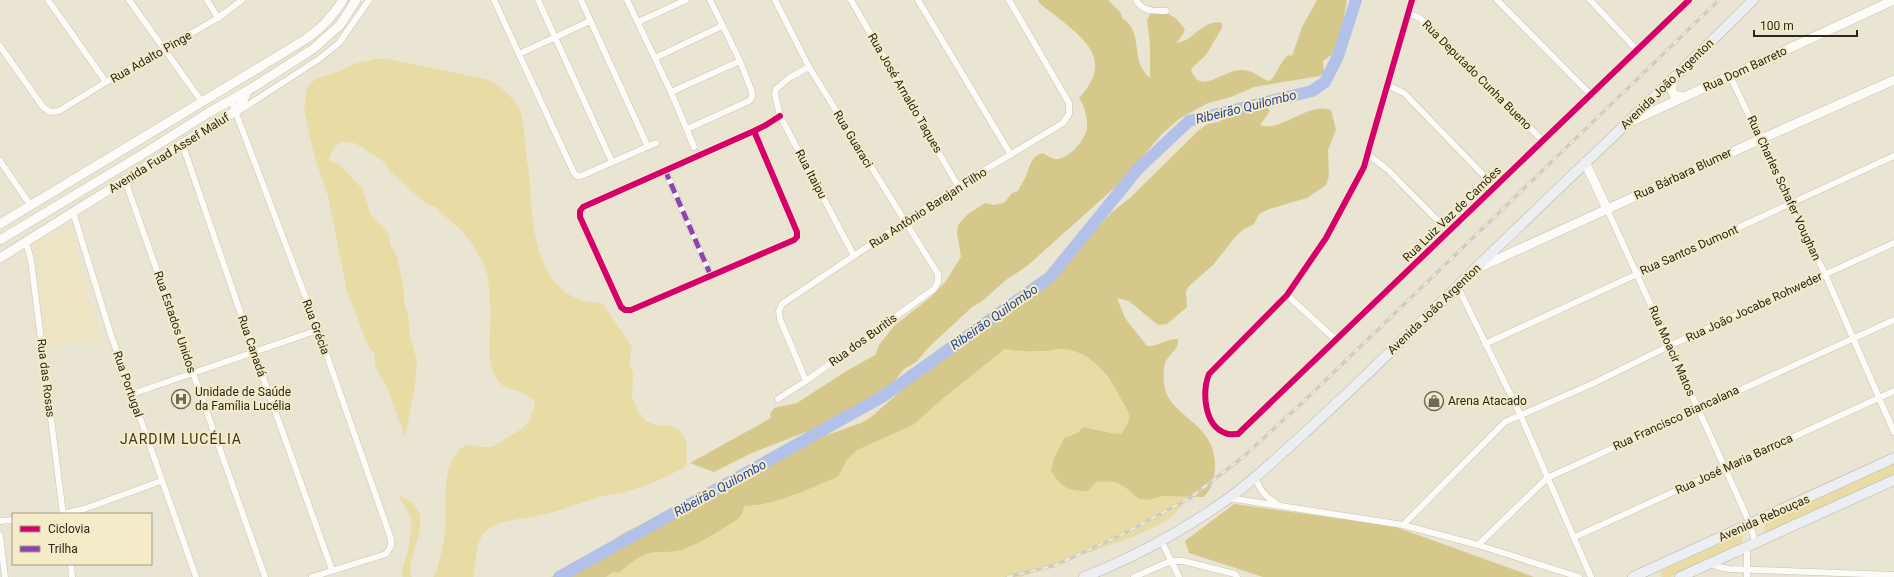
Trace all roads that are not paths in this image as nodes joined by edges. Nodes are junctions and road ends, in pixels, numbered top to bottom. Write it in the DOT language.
graph roads {
  1 [pos="48,0"];
  2 [pos="129,0"];
  3 [pos="207,0"];
  4 [pos="242,0"];
  5 [pos="343,0"];
  6 [pos="356,0"];
  7 [pos="369,0"];
  8 [pos="494,0"];
  9 [pos="538,0"];
  10 [pos="581,0"];
  11 [pos="627,0"];
  12 [pos="686,0"];
  13 [pos="710,0"];
  14 [pos="851,0"];
  15 [pos="918,0"];
  16 [pos="1009,0"];
  17 [pos="1136,0"];
  18 [pos="1412,0"];
  19 [pos="1497,0"];
  20 [pos="1688,0"];
  21 [pos="1753,0"];
  22 [pos="1894,0"];
  23 [pos="778,1"];
  24 [pos="1593,1"];
  25 [pos="1166,11"];
  26 [pos="1408,13"];
  27 [pos="218,18"];
  28 [pos="590,21"];
  29 [pos="638,22"];
  30 [pos="722,26"];
  31 [pos="555,38"];
  32 [pos="0,46"];
  33 [pos="164,50"];
  34 [pos="1637,50"];
  35 [pos="518,54"];
  36 [pos="655,58"];
  37 [pos="740,61"];
  38 [pos="809,67"];
  39 [pos="1730,76"];
  40 [pos="1674,79"];
  41 [pos="1894,80"];
  42 [pos="106,82"];
  43 [pos="1387,85"];
  44 [pos="248,91"];
  45 [pos="671,92"];
  46 [pos="1591,95"];
  47 [pos="1684,97"];
  48 [pos="231,100"];
  49 [pos="202,102"];
  50 [pos="236,112"];
  51 [pos="780,116"];
  52 [pos="1628,123"];
  53 [pos="687,129"];
  54 [pos="754,131"];
  55 [pos="1761,139"];
  56 [pos="1542,141"];
  57 [pos="182,143"];
  58 [pos="656,143"];
  59 [pos="648,147"];
  60 [pos="694,147"];
  61 [pos="1011,155"];
  62 [pos="1369,155"];
  63 [pos="1894,156"];
  64 [pos="0,161"];
  65 [pos="612,162"];
  66 [pos="1585,162"];
  67 [pos="665,170"];
  68 [pos="125,180"];
  69 [pos="958,186"];
  70 [pos="1495,187"];
  71 [pos="1790,204"];
  72 [pos="32,206"];
  73 [pos="1607,209"];
  74 [pos="73,212"];
  75 [pos="903,222"];
  76 [pos="0,224"];
  77 [pos="1449,232"];
  78 [pos="0,240"];
  79 [pos="26,242"];
  80 [pos="1894,243"];
  81 [pos="854,256"];
  82 [pos="0,258"];
  83 [pos="1473,271"];
  84 [pos="938,274"];
  85 [pos="1636,274"];
  86 [pos="1825,274"];
  87 [pos="711,276"];
  88 [pos="1458,286"];
  89 [pos="1287,295"];
  90 [pos="1894,320"];
  91 [pos="318,330"];
  92 [pos="1851,338"];
  93 [pos="1336,340"];
  94 [pos="1485,344"];
  95 [pos="1671,345"];
  96 [pos="254,352"];
  97 [pos="193,374"];
  98 [pos="806,381"];
  99 [pos="1894,391"];
  100 [pos="132,394"];
  101 [pos="1878,398"];
  102 [pos="778,399"];
  103 [pos="1697,408"];
  104 [pos="1520,414"];
  105 [pos="1894,432"];
  106 [pos="1894,458"];
  107 [pos="1725,468"];
  108 [pos="1255,477"];
  109 [pos="1547,478"];
  110 [pos="1894,480"];
  111 [pos="161,481"];
  112 [pos="1229,498"];
  113 [pos="1280,506"];
  114 [pos="63,513"];
  115 [pos="67,513"];
  116 [pos="12,520"];
  117 [pos="0,521"];
  118 [pos="1750,524"];
  119 [pos="1404,525"];
  120 [pos="0,535"];
  121 [pos="1575,537"];
  122 [pos="1161,540"];
  123 [pos="1751,544"];
  124 [pos="1478,545"];
  125 [pos="1171,561"];
  126 [pos="1710,564"];
  127 [pos="70,565"];
  128 [pos="1748,569"];
  129 [pos="332,570"];
  130 [pos="1646,574"];
  131 [pos="1236,575"];
  132 [pos="1894,575"];
  133 [pos="5,577"];
  134 [pos="72,577"];
  135 [pos="196,577"];
  136 [pos="265,577"];
  137 [pos="312,577"];
  138 [pos="1084,577"];
  139 [pos="1134,577"];
  140 [pos="1179,577"];
  141 [pos="1579,577"];
  142 [pos="1591,577"];
  143 [pos="1633,577"];
  144 [pos="1680,577"];
  145 [pos="1748,577"];
  1 -- 42 [label="street"];
  2 -- 33 [label="street"];
  3 -- 27 [label="street"];
  4 -- 27 [label="street, Rua Adalto Pinge"];
  5 -- 49 [label="main road"];
  6 -- 44 [label="main road, Avenida Fuad Assef Maluf"];
  7 -- 50 [label="street"];
  8 -- 35 [label="street"];
  9 -- 31 [label="street"];
  10 -- 28 [label="street"];
  11 -- 29 [label="street"];
  12 -- 29 [label="street"];
  13 -- 30 [label="street"];
  14 -- 69 [label="street, Rua José Arnaldo Taques"];
  15 -- 61 [label="street"];
  16 -- 61 [label="street, Rua Antônio Barejan Filho"];
  17 -- 25 [label="street"];
  18 -- 26 [label="street"];
  19 -- 46 [label="street"];
  20 -- 34 [label="street, Rua Luiz Vaz de Camões"];
  21 -- 40 [label="main road, Avenida João Argenton"];
  22 -- 39 [label="main road, Rua Dom Barreto"];
  23 -- 38 [label="street, Rua Guaraci"];
  24 -- 34 [label="street"];
  26 -- 43 [label="street"];
  26 -- 56 [label="street, Rua Deputado Cunha Bueno"];
  27 -- 33 [label="street, Rua Adalto Pinge"];
  28 -- 31 [label="street"];
  28 -- 59 [label="street"];
  29 -- 36 [label="street"];
  30 -- 36 [label="street"];
  30 -- 37 [label="street"];
  31 -- 35 [label="street"];
  31 -- 65 [label="street"];
  32 -- 42 [label="street, Rua Adalto Pinge"];
  33 -- 42 [label="street, Rua Adalto Pinge"];
  33 -- 49 [label="street"];
  34 -- 46 [label="street, Rua Luiz Vaz de Camões"];
  35 -- 65 [label="street"];
  36 -- 45 [label="street"];
  37 -- 45 [label="street"];
  37 -- 53 [label="street"];
  38 -- 51 [label="street, Rua Itaipu"];
  38 -- 75 [label="street, Rua Guaraci"];
  39 -- 47 [label="main road, Rua Dom Barreto"];
  39 -- 55 [label="street, Rua Charles Schafer Voughan"];
  40 -- 47 [label="main road"];
  40 -- 52 [label="main road, Avenida João Argenton"];
  41 -- 55 [label="main road, Rua Bárbara Blumer"];
  43 -- 62 [label="street"];
  43 -- 70 [label="street"];
  44 -- 48 [label="main road"];
  44 -- 50 [label="main road, Avenida Fuad Assef Maluf"];
  45 -- 53 [label="street"];
  46 -- 56 [label="street, Rua Luiz Vaz de Camões"];
  47 -- 52 [label="main road, Rua Dom Barreto"];
  48 -- 50 [label="street, Rua Grécia"];
  48 -- 78 [label="main road"];
  49 -- 72 [label="main road"];
  50 -- 57 [label="main road, Avenida Fuad Assef Maluf"];
  50 -- 91 [label="street, Rua Grécia"];
  51 -- 54 [label="street"];
  51 -- 81 [label="street, Rua Itaipu"];
  52 -- 66 [label="main road, Avenida João Argenton"];
  53 -- 60 [label="street"];
  54 -- 67 [label="street"];
  54 -- 87 [label="street"];
  55 -- 71 [label="street, Rua Charles Schafer Voughan"];
  55 -- 73 [label="main road, Rua Bárbara Blumer"];
  56 -- 70 [label="street, Rua Luiz Vaz de Camões"];
  57 -- 68 [label="main road, Avenida Fuad Assef Maluf"];
  57 -- 96 [label="street, Rua Canadá"];
  58 -- 59 [label="street"];
  59 -- 65 [label="street"];
  61 -- 69 [label="street, Rua Antônio Barejan Filho"];
  62 -- 77 [label="street"];
  62 -- 89 [label="street"];
  63 -- 71 [label="street, Rua Santos Dumont"];
  64 -- 72 [label="street"];
  66 -- 73 [label="main road, Rua Moacir Matos"];
  66 -- 83 [label="main road, Avenida João Argenton"];
  67 -- 87 [label="street"];
  67 -- 87 [label="street"];
  68 -- 74 [label="main road, Avenida Fuad Assef Maluf"];
  68 -- 97 [label="street, Rua Estados Unidos"];
  69 -- 75 [label="street, Rua Antônio Barejan Filho"];
  70 -- 77 [label="street, Rua Luiz Vaz de Camões"];
  71 -- 85 [label="street, Rua Santos Dumont"];
  71 -- 86 [label="street, Rua Charles Schafer Voughan"];
  72 -- 76 [label="main road"];
  73 -- 83 [label="main road, Rua Bárbara Blumer"];
  73 -- 85 [label="street, Rua Moacir Matos"];
  74 -- 79 [label="main road, Avenida Fuad Assef Maluf"];
  74 -- 100 [label="street, Rua Portugal"];
  75 -- 81 [label="street, Rua Antônio Barejan Filho"];
  75 -- 84 [label="street, Rua Guaraci"];
  77 -- 93 [label="street, Rua Luiz Vaz de Camões"];
  79 -- 82 [label="main road, Avenida Fuad Assef Maluf"];
  79 -- 114 [label="street, Rua das Rosas"];
  80 -- 86 [label="street, Rua João Jocabe Rohweder"];
  81 -- 98 [label="street, Rua Antônio Barejan Filho"];
  83 -- 88 [label="main road, Avenida João Argenton"];
  84 -- 98 [label="street, Rua dos Buritis"];
  85 -- 94 [label="street, Rua Santos Dumont"];
  85 -- 95 [label="street, Rua Moacir Matos"];
  86 -- 92 [label="street, Rua Charles Schafer Voughan"];
  86 -- 95 [label="street, Rua João Jocabe Rohweder"];
  88 -- 94 [label="street"];
  88 -- 108 [label="main road, Avenida João Argenton"];
  89 -- 93 [label="street"];
  89 -- 93 [label="street, Rua Luiz Vaz de Camões"];
  90 -- 92 [label="street, Rua Francisco Biancalana"];
  91 -- 96 [label="street"];
  91 -- 129 [label="street, Rua Grécia"];
  92 -- 101 [label="street, Rua Charles Schafer Voughan"];
  92 -- 103 [label="street, Rua Francisco Biancalana"];
  94 -- 104 [label="street"];
  95 -- 103 [label="street, Rua Moacir Matos"];
  95 -- 104 [label="street, Rua João Jocabe Rohweder"];
  96 -- 97 [label="street"];
  96 -- 129 [label="street, Rua Canadá"];
  97 -- 100 [label="street"];
  97 -- 136 [label="street, Rua Estados Unidos"];
  98 -- 102 [label="street, Rua dos Buritis"];
  99 -- 101 [label="street, Rua José Maria Barroca"];
  100 -- 111 [label="street, Rua Portugal"];
  101 -- 105 [label="street, Rua Charles Schafer Voughan"];
  101 -- 107 [label="street, Rua José Maria Barroca"];
  103 -- 107 [label="street, Rua Moacir Matos"];
  103 -- 109 [label="street, Rua Francisco Biancalana"];
  104 -- 109 [label="street"];
  104 -- 119 [label="street, Rua João Jocabe Rohweder"];
  106 -- 118 [label="main road, Avenida Rebouças"];
  107 -- 118 [label="street, Rua Moacir Matos"];
  107 -- 121 [label="street, Rua José Maria Barroca"];
  108 -- 112 [label="main road, Avenida João Argenton"];
  108 -- 113 [label="street"];
  109 -- 121 [label="street"];
  109 -- 124 [label="street, Rua Francisco Biancalana"];
  110 -- 123 [label="main road, Avenida Rebouças"];
  111 -- 115 [label="street"];
  111 -- 135 [label="street, Rua Portugal"];
  112 -- 113 [label="street"];
  112 -- 122 [label="main road, Avenida João Argenton"];
  113 -- 119 [label="street"];
  116 -- 117 [label="street"];
  118 -- 123 [label="street, Rua Moacir Matos"];
  118 -- 130 [label="main road, Avenida Rebouças"];
  119 -- 124 [label="street"];
  120 -- 133 [label="street"];
  121 -- 142 [label="street"];
  122 -- 125 [label="street"];
  122 -- 138 [label="main road, Avenida João Argenton"];
  123 -- 126 [label="main road, Avenida Rebouças"];
  123 -- 128 [label="street, Rua Moacir Matos"];
  124 -- 141 [label="street"];
  125 -- 131 [label="street"];
  125 -- 139 [label="street"];
  125 -- 140 [label="street"];
  126 -- 128 [label="street"];
  126 -- 144 [label="main road, Avenida Rebouças"];
  127 -- 134 [label="street"];
  128 -- 132 [label="street"];
  128 -- 145 [label="street, Rua Moacir Matos"];
  129 -- 137 [label="street"];
  130 -- 143 [label="main road, Avenida Rebouças"];
}
